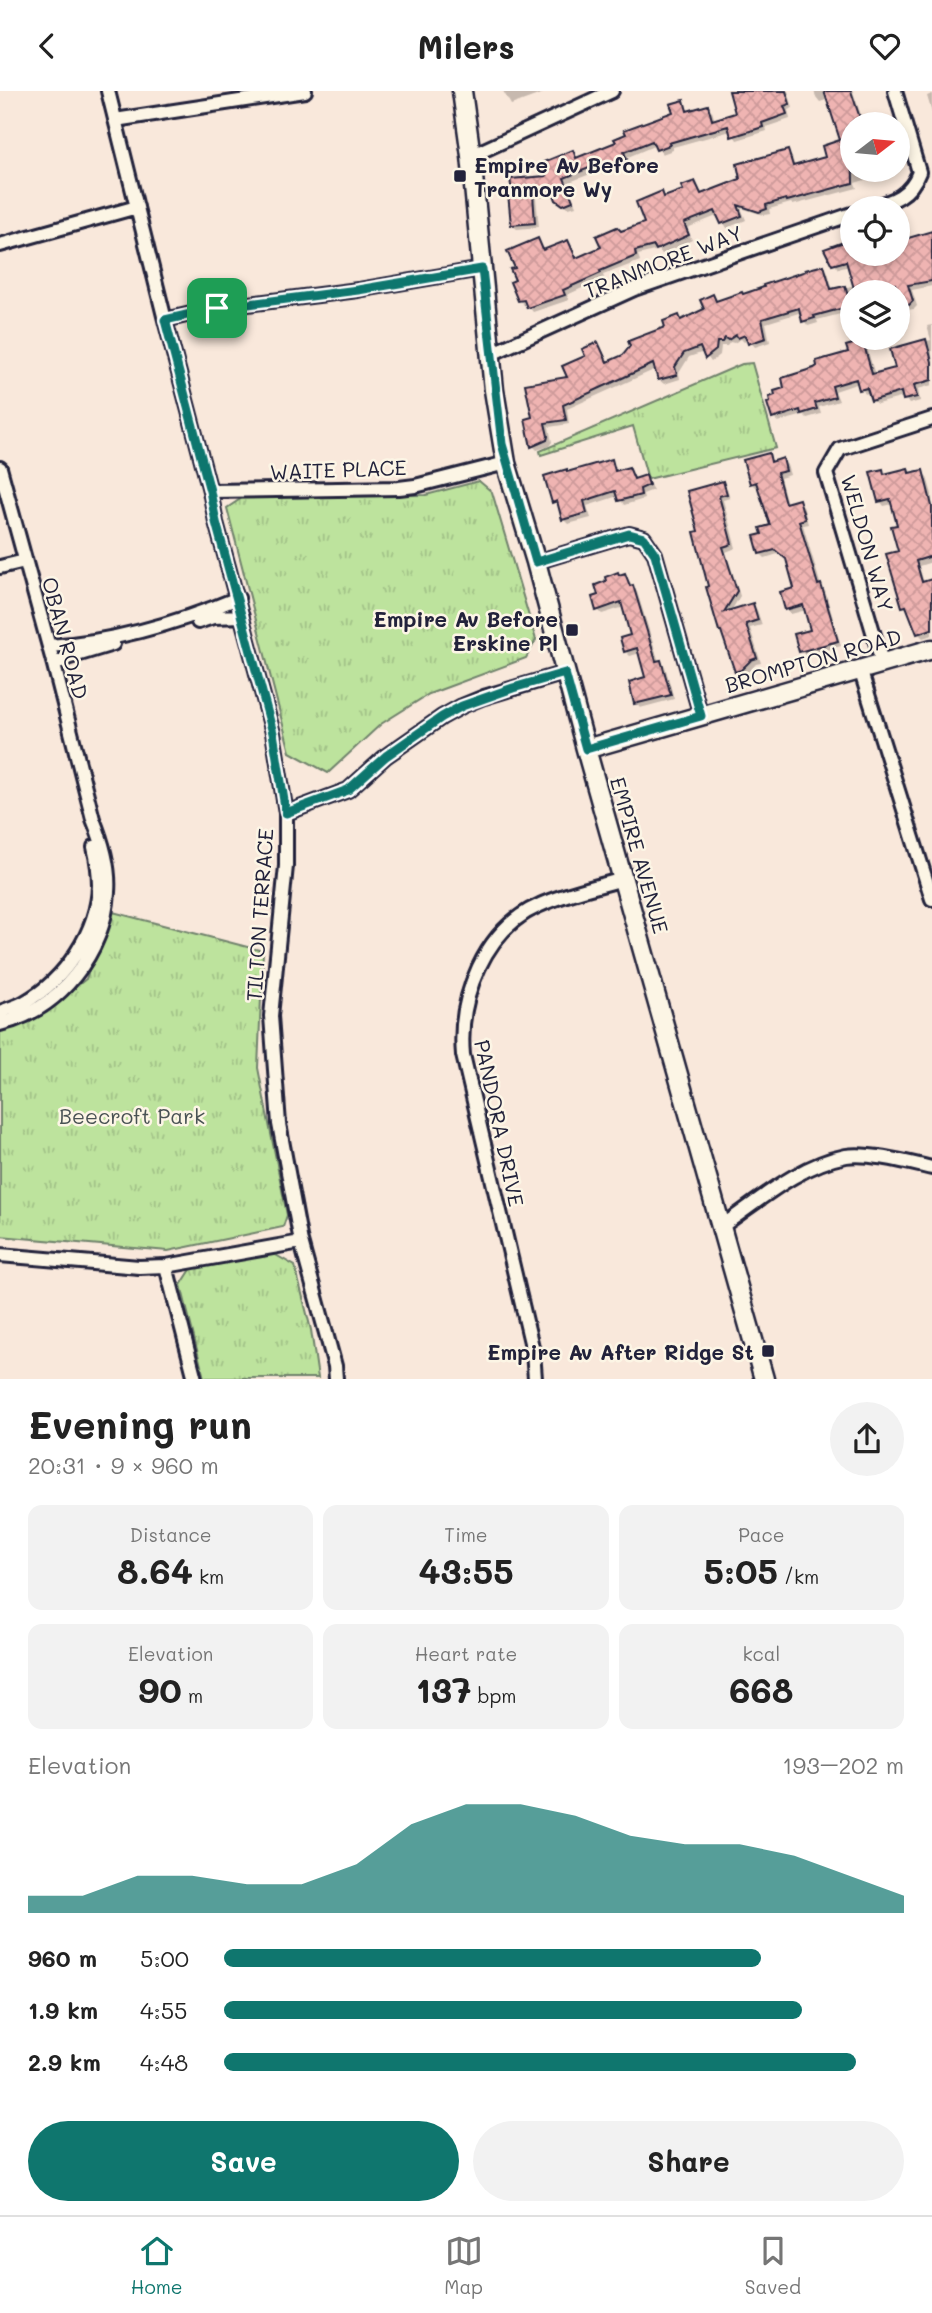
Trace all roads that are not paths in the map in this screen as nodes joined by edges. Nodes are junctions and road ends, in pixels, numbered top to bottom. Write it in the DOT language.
graph roads {
  1 [pos="108,91"];
  2 [pos="305,91"];
  3 [pos="462,91"];
  4 [pos="612,91"];
  5 [pos="894,91"];
  6 [pos="115,120"];
  7 [pos="471,156"];
  8 [pos="902,196"];
  9 [pos="137,207"];
  10 [pos="840,218"];
  11 [pos="0,245"];
  12 [pos="482,269"];
  13 [pos="165,320"];
  14 [pos="491,354"];
  15 [pos="932,419"];
  16 [pos="506,463"];
  17 [pos="0,468"];
  18 [pos="210,491"];
  19 [pos="25,561"];
  20 [pos="536,562"];
  21 [pos="0,567"];
  22 [pos="237,599"];
  23 [pos="242,616"];
  24 [pos="49,646"];
  25 [pos="932,649"];
  26 [pos="882,662"];
  27 [pos="54,665"];
  28 [pos="860,669"];
  29 [pos="565,673"];
  30 [pos="701,716"];
  31 [pos="586,749"];
  32 [pos="286,813"];
  33 [pos="93,819"];
  34 [pos="624,879"];
  35 [pos="932,899"];
  36 [pos="0,1012"];
  37 [pos="0,1024"];
  38 [pos="932,1168"];
  39 [pos="722,1226"];
  40 [pos="301,1242"];
  41 [pos="0,1255"];
  42 [pos="166,1266"];
  43 [pos="195,1378"];
  44 [pos="336,1378"];
  45 [pos="535,1378"];
  46 [pos="764,1378"];
  1 -- 6 [label="street, TILTON TERRACE"];
  2 -- 6 [label="street"];
  3 -- 7 [label="street, EMPIRE AVENUE"];
  4 -- 7 [label="street"];
  5 -- 8 [label="street"];
  6 -- 9 [label="street, TILTON TERRACE"];
  7 -- 12 [label="street, EMPIRE AVENUE"];
  9 -- 11 [label="street"];
  9 -- 13 [label="street, TILTON TERRACE"];
  10 -- 14 [label="street, TRANMORE WAY"];
  12 -- 13 [label="street"];
  12 -- 14 [label="street, EMPIRE AVENUE"];
  13 -- 18 [label="street, TILTON TERRACE"];
  14 -- 16 [label="street, EMPIRE AVENUE"];
  15 -- 26 [label="street, WELDON WAY"];
  16 -- 18 [label="street, WAITE PLACE"];
  16 -- 20 [label="street, EMPIRE AVENUE"];
  17 -- 19 [label="street, OBAN ROAD"];
  18 -- 22 [label="street, TILTON TERRACE"];
  19 -- 21 [label="street"];
  19 -- 24 [label="street, OBAN ROAD"];
  20 -- 29 [label="street, EMPIRE AVENUE"];
  20 -- 30 [label="street"];
  22 -- 23 [label="street, TILTON TERRACE"];
  22 -- 24 [label="street"];
  23 -- 27 [label="street"];
  23 -- 32 [label="street, TILTON TERRACE"];
  24 -- 27 [label="street, OBAN ROAD"];
  25 -- 26 [label="street, BROMPTON ROAD"];
  26 -- 28 [label="street, BROMPTON ROAD"];
  27 -- 33 [label="street, OBAN ROAD"];
  28 -- 30 [label="street, BROMPTON ROAD"];
  28 -- 35 [label="street"];
  29 -- 31 [label="street, EMPIRE AVENUE"];
  29 -- 32 [label="street"];
  30 -- 31 [label="street, BROMPTON ROAD"];
  31 -- 34 [label="street, EMPIRE AVENUE"];
  32 -- 40 [label="street, TILTON TERRACE"];
  33 -- 36 [label="street, OBAN ROAD"];
  33 -- 37 [label="street, OBAN ROAD"];
  34 -- 39 [label="street, EMPIRE AVENUE"];
  34 -- 45 [label="street, PANDORA DRIVE"];
  38 -- 39 [label="street"];
  39 -- 46 [label="street, EMPIRE AVENUE"];
  40 -- 42 [label="street"];
  40 -- 44 [label="street, TILTON TERRACE"];
  41 -- 42 [label="street"];
  42 -- 43 [label="street"];
}
